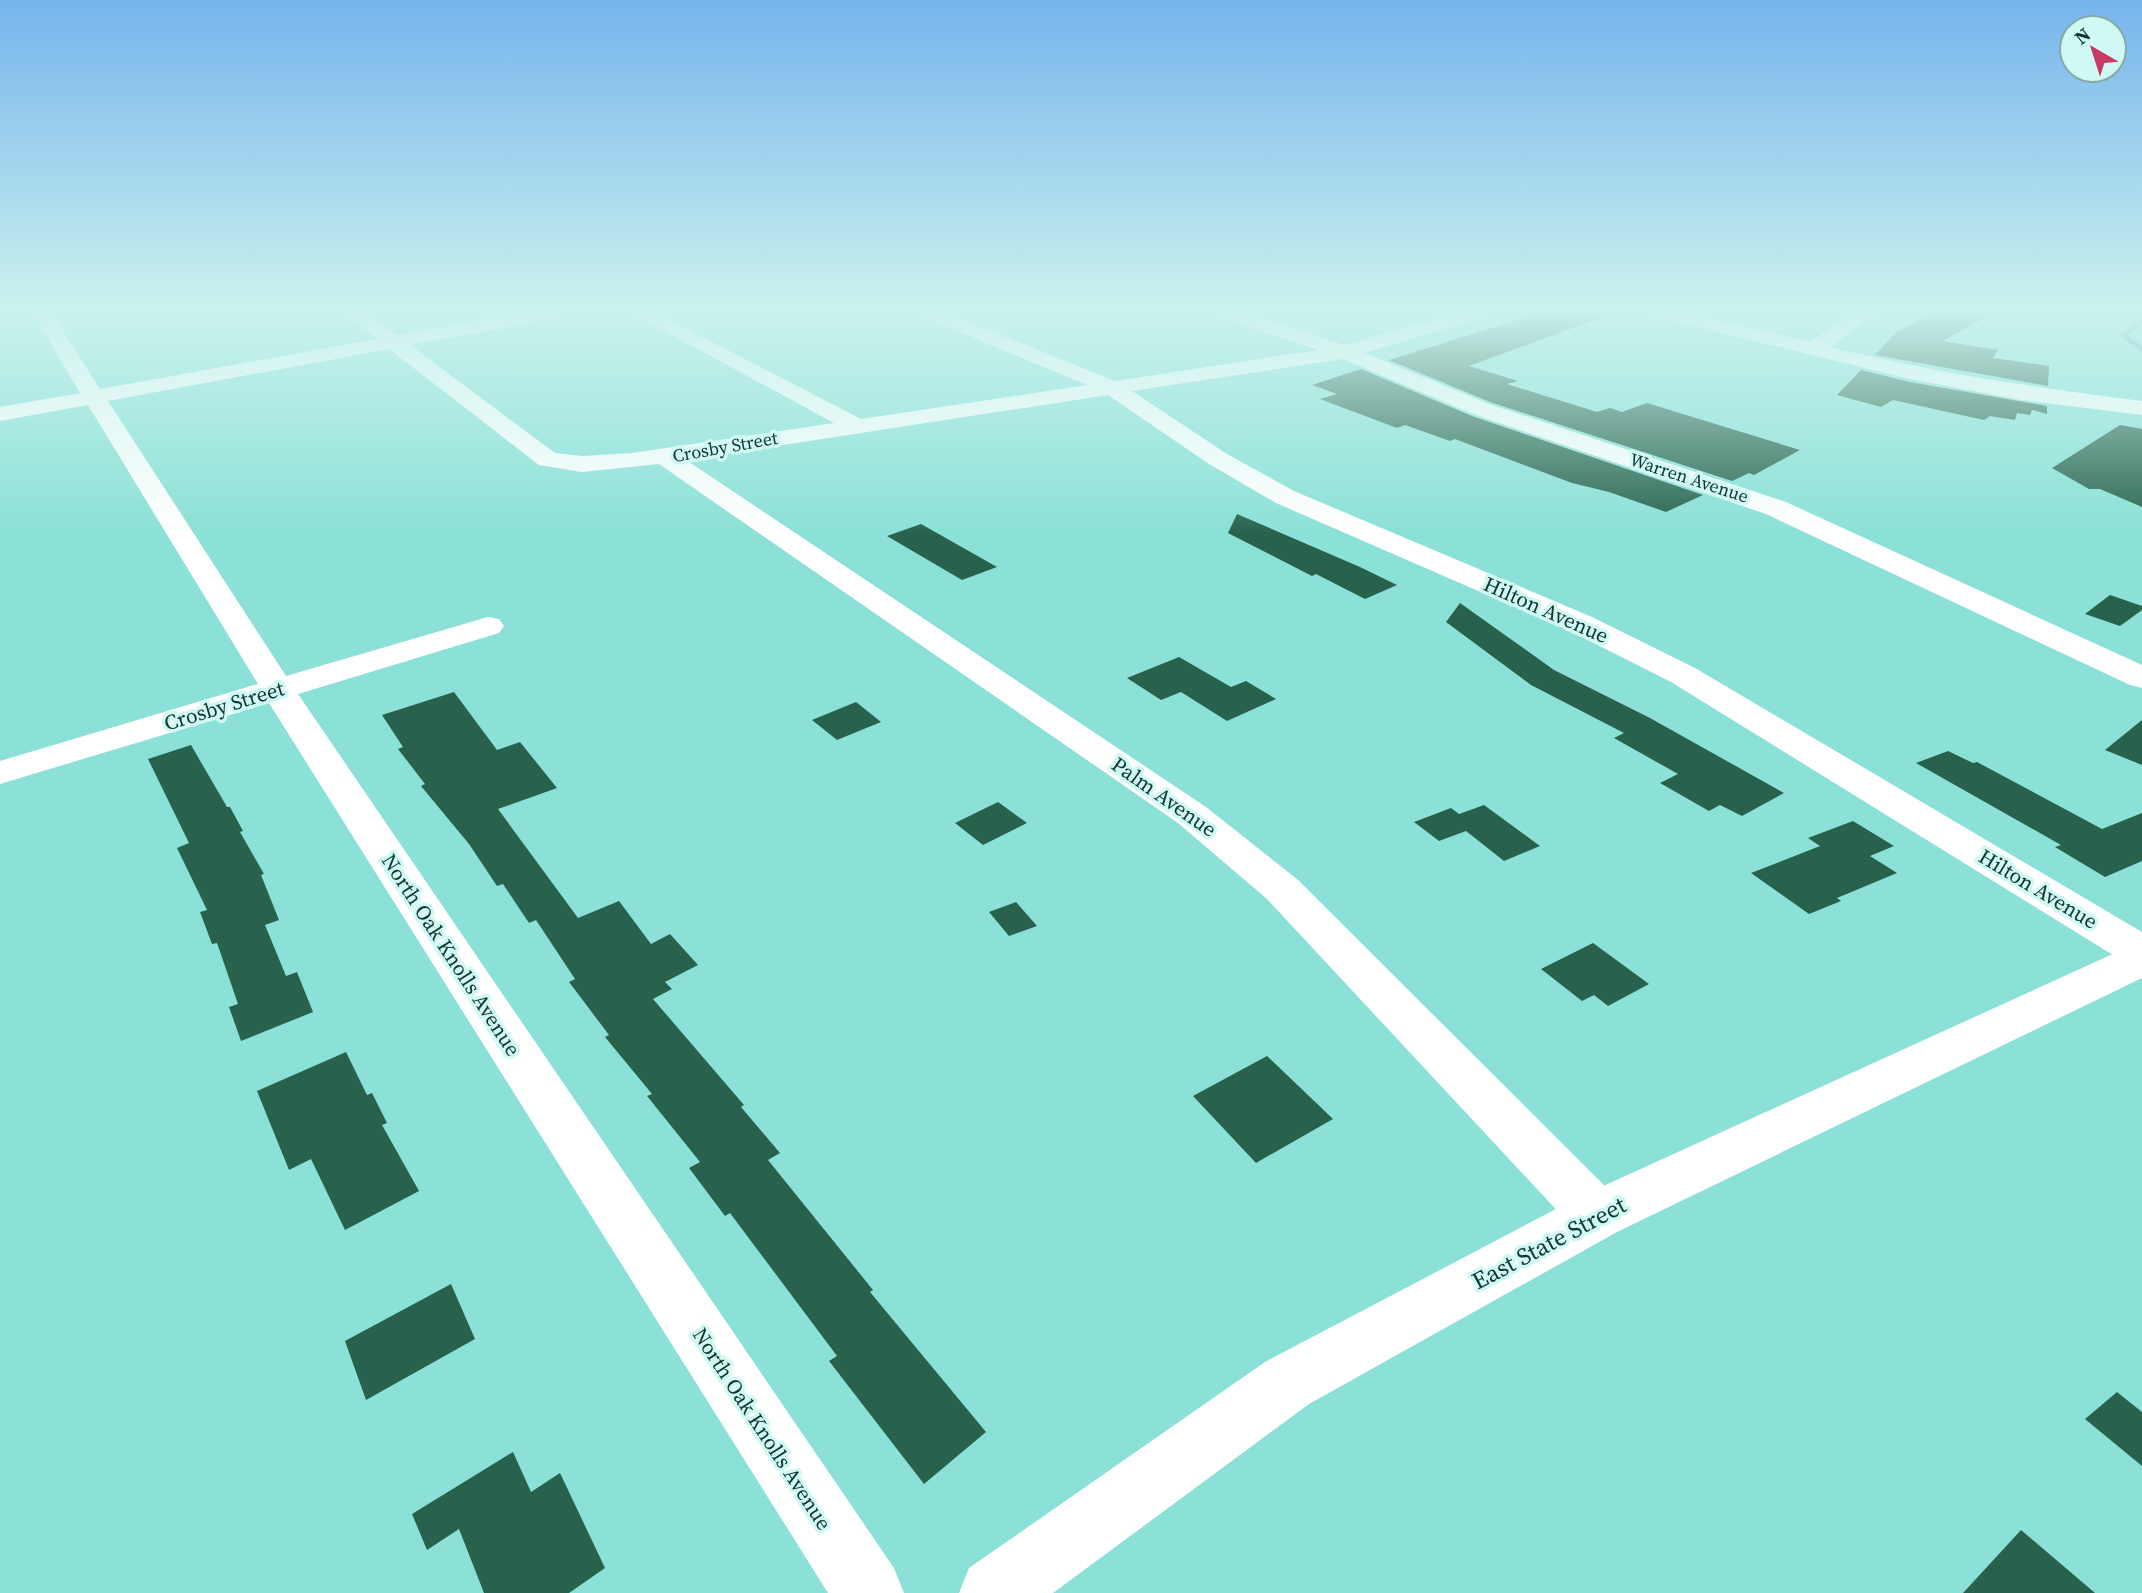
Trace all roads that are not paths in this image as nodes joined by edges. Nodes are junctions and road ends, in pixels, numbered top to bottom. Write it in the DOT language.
graph roads {
  1 [pos="89,386"];
  2 [pos="149,386"];
  3 [pos="452,386"];
  4 [pos="781,386"];
  5 [pos="1115,386"];
  6 [pos="1427,386"];
  7 [pos="1982,386"];
  8 [pos="2047,386"];
  9 [pos="1111,387"];
  10 [pos="95,396"];
  11 [pos="2142,400"];
  12 [pos="2142,408"];
  13 [pos="0,414"];
  14 [pos="855,425"];
  15 [pos="666,457"];
  16 [pos="488,626"];
  17 [pos="2142,678"];
  18 [pos="278,690"];
  19 [pos="0,772"];
  20 [pos="2142,952"];
  21 [pos="2142,959"];
  22 [pos="1597,1215"];
  23 [pos="869,1593"];
  24 [pos="993,1593"];
  1 -- 10 [label="street, North Oak Knolls Avenue"];
  2 -- 10 [label="street"];
  3 -- 15 [label="street, Crosby Street"];
  4 -- 14 [label="street"];
  5 -- 9 [label="street, Crosby Street"];
  6 -- 17 [label="street, Warren Avenue"];
  7 -- 12 [label="street"];
  8 -- 11 [label="street"];
  9 -- 14 [label="street, Crosby Street"];
  9 -- 20 [label="street, Hilton Avenue"];
  10 -- 13 [label="street"];
  10 -- 18 [label="street, North Oak Knolls Avenue"];
  14 -- 15 [label="street, Crosby Street"];
  15 -- 22 [label="street, Palm Avenue"];
  16 -- 18 [label="street, Crosby Street"];
  18 -- 19 [label="street, Crosby Street"];
  18 -- 23 [label="street, North Oak Knolls Avenue"];
  21 -- 22 [label="street, East State Street"];
  22 -- 24 [label="street, East State Street"];
}
